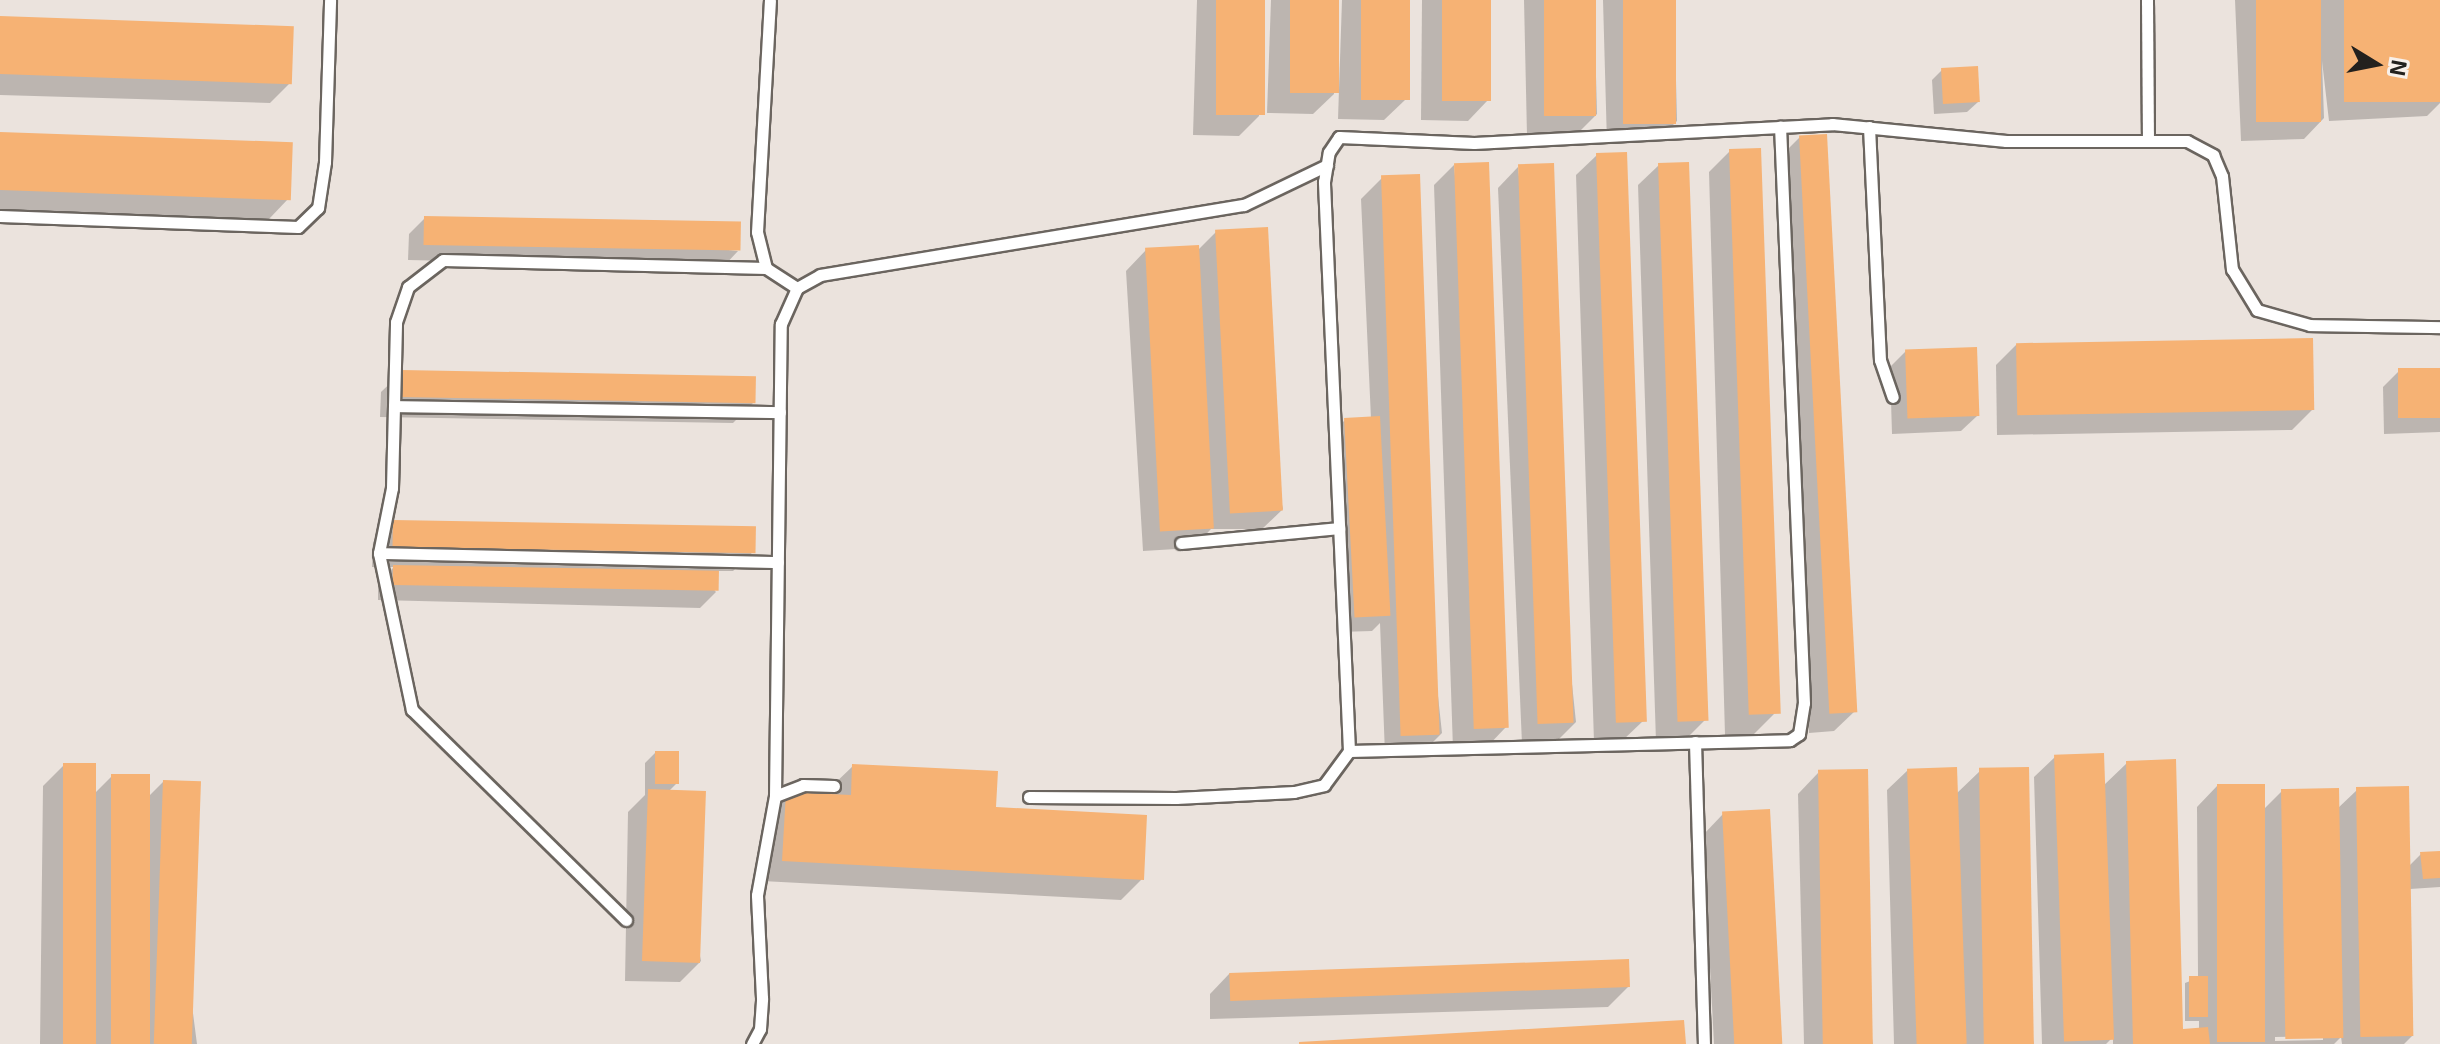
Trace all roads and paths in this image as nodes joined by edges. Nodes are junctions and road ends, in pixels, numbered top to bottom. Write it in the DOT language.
graph roads {
  1 [pos="330,0"];
  2 [pos="770,0"];
  3 [pos="2147,0"];
  4 [pos="1780,126"];
  5 [pos="1869,127"];
  6 [pos="2148,138"];
  7 [pos="1327,165"];
  8 [pos="0,216"];
  9 [pos="766,268"];
  10 [pos="797,288"];
  11 [pos="2440,327"];
  12 [pos="1893,397"];
  13 [pos="394,406"];
  14 [pos="780,412"];
  15 [pos="1339,528"];
  16 [pos="1181,543"];
  17 [pos="379,553"];
  18 [pos="778,562"];
  19 [pos="1695,742"];
  20 [pos="1349,751"];
  21 [pos="834,786"];
  22 [pos="775,796"];
  23 [pos="1029,797"];
  24 [pos="626,920"];
  25 [pos="752,1044"];
  26 [pos="1704,1044"];
  1 -- 8 [label="lane"];
  2 -- 9 [label="lane"];
  3 -- 6 [label="lane"];
  4 -- 5 [label="lane"];
  4 -- 7 [label="lane"];
  4 -- 19 [label="lane"];
  5 -- 6 [label="lane"];
  5 -- 12 [label="lane"];
  6 -- 11 [label="lane"];
  7 -- 10 [label="lane"];
  7 -- 15 [label="lane"];
  9 -- 10 [label="lane"];
  9 -- 13 [label="lane"];
  10 -- 14 [label="lane"];
  13 -- 14 [label="lane"];
  13 -- 17 [label="lane"];
  14 -- 18 [label="lane"];
  15 -- 16 [label="lane"];
  15 -- 20 [label="lane"];
  17 -- 18 [label="lane"];
  17 -- 24 [label="lane"];
  18 -- 22 [label="lane"];
  19 -- 20 [label="lane"];
  19 -- 26 [label="lane"];
  20 -- 23 [label="lane"];
  21 -- 22 [label="lane"];
  22 -- 25 [label="lane"];
}
